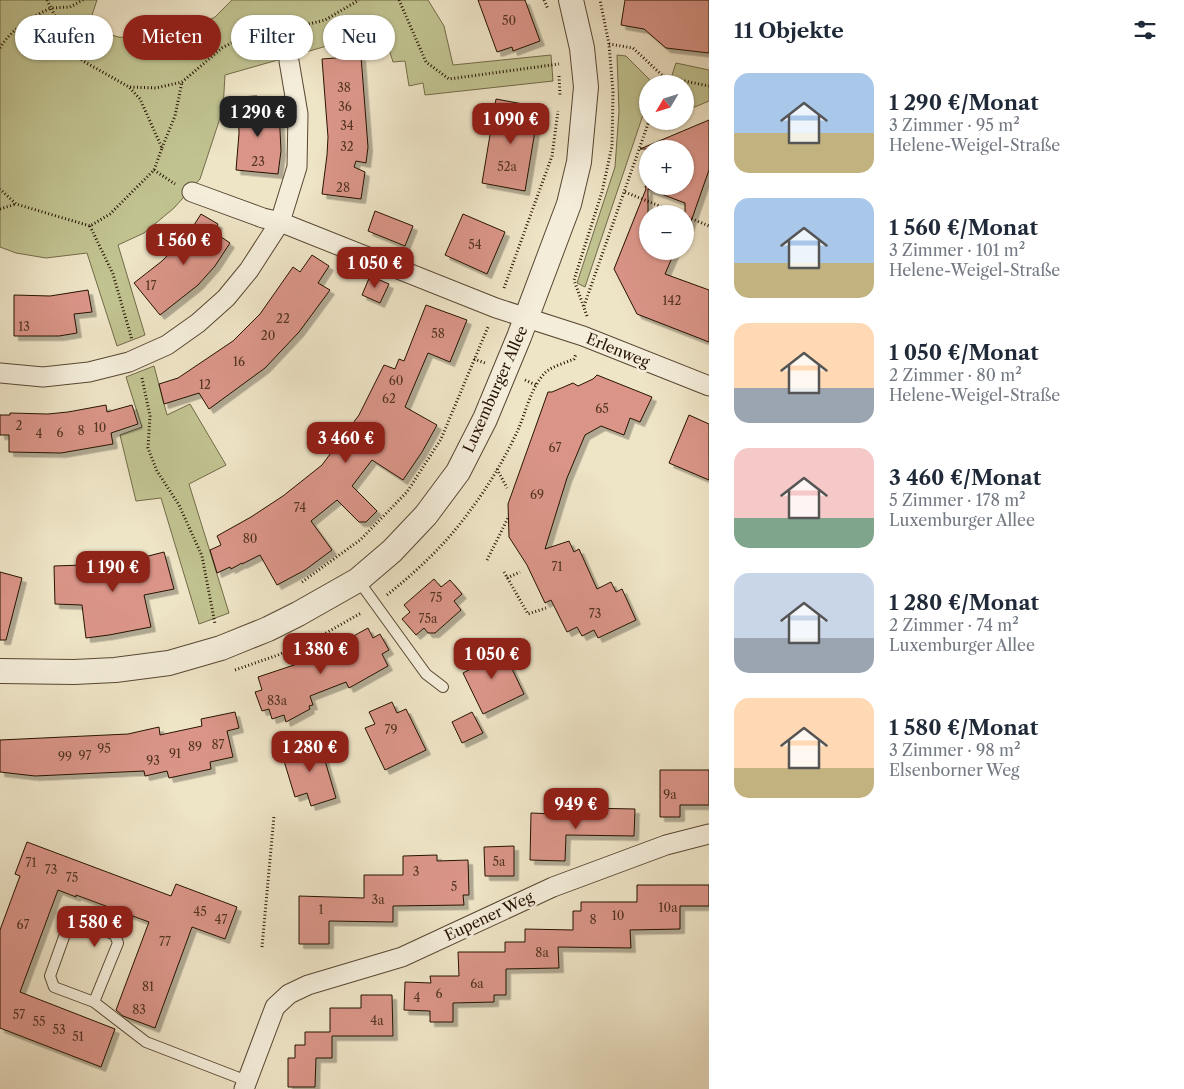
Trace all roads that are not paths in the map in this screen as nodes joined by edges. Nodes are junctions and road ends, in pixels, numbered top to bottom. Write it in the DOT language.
graph roads {
  1 [pos="571,0"];
  2 [pos="289,61"];
  3 [pos="192,192"];
  4 [pos="280,222"];
  5 [pos="526,318"];
  6 [pos="0,373"];
  7 [pos="709,386"];
  8 [pos="358,580"];
  9 [pos="0,671"];
  10 [pos="443,687"];
  11 [pos="709,834"];
  12 [pos="94,1002"];
  13 [pos="245,1085"];
  1 -- 5 [label="street, Luxemburger Allee"];
  2 -- 4 [label="street"];
  3 -- 4 [label="street, Erlenweg"];
  4 -- 5 [label="street, Erlenweg"];
  4 -- 6 [label="street"];
  5 -- 7 [label="street, Erlenweg"];
  5 -- 8 [label="street, Luxemburger Allee"];
  8 -- 9 [label="street, Luxemburger Allee"];
  8 -- 10 [label="lane"];
  11 -- 13 [label="street, Eupener Weg"];
  12 -- 12 [label="lane"];
  12 -- 13 [label="lane"];
}
